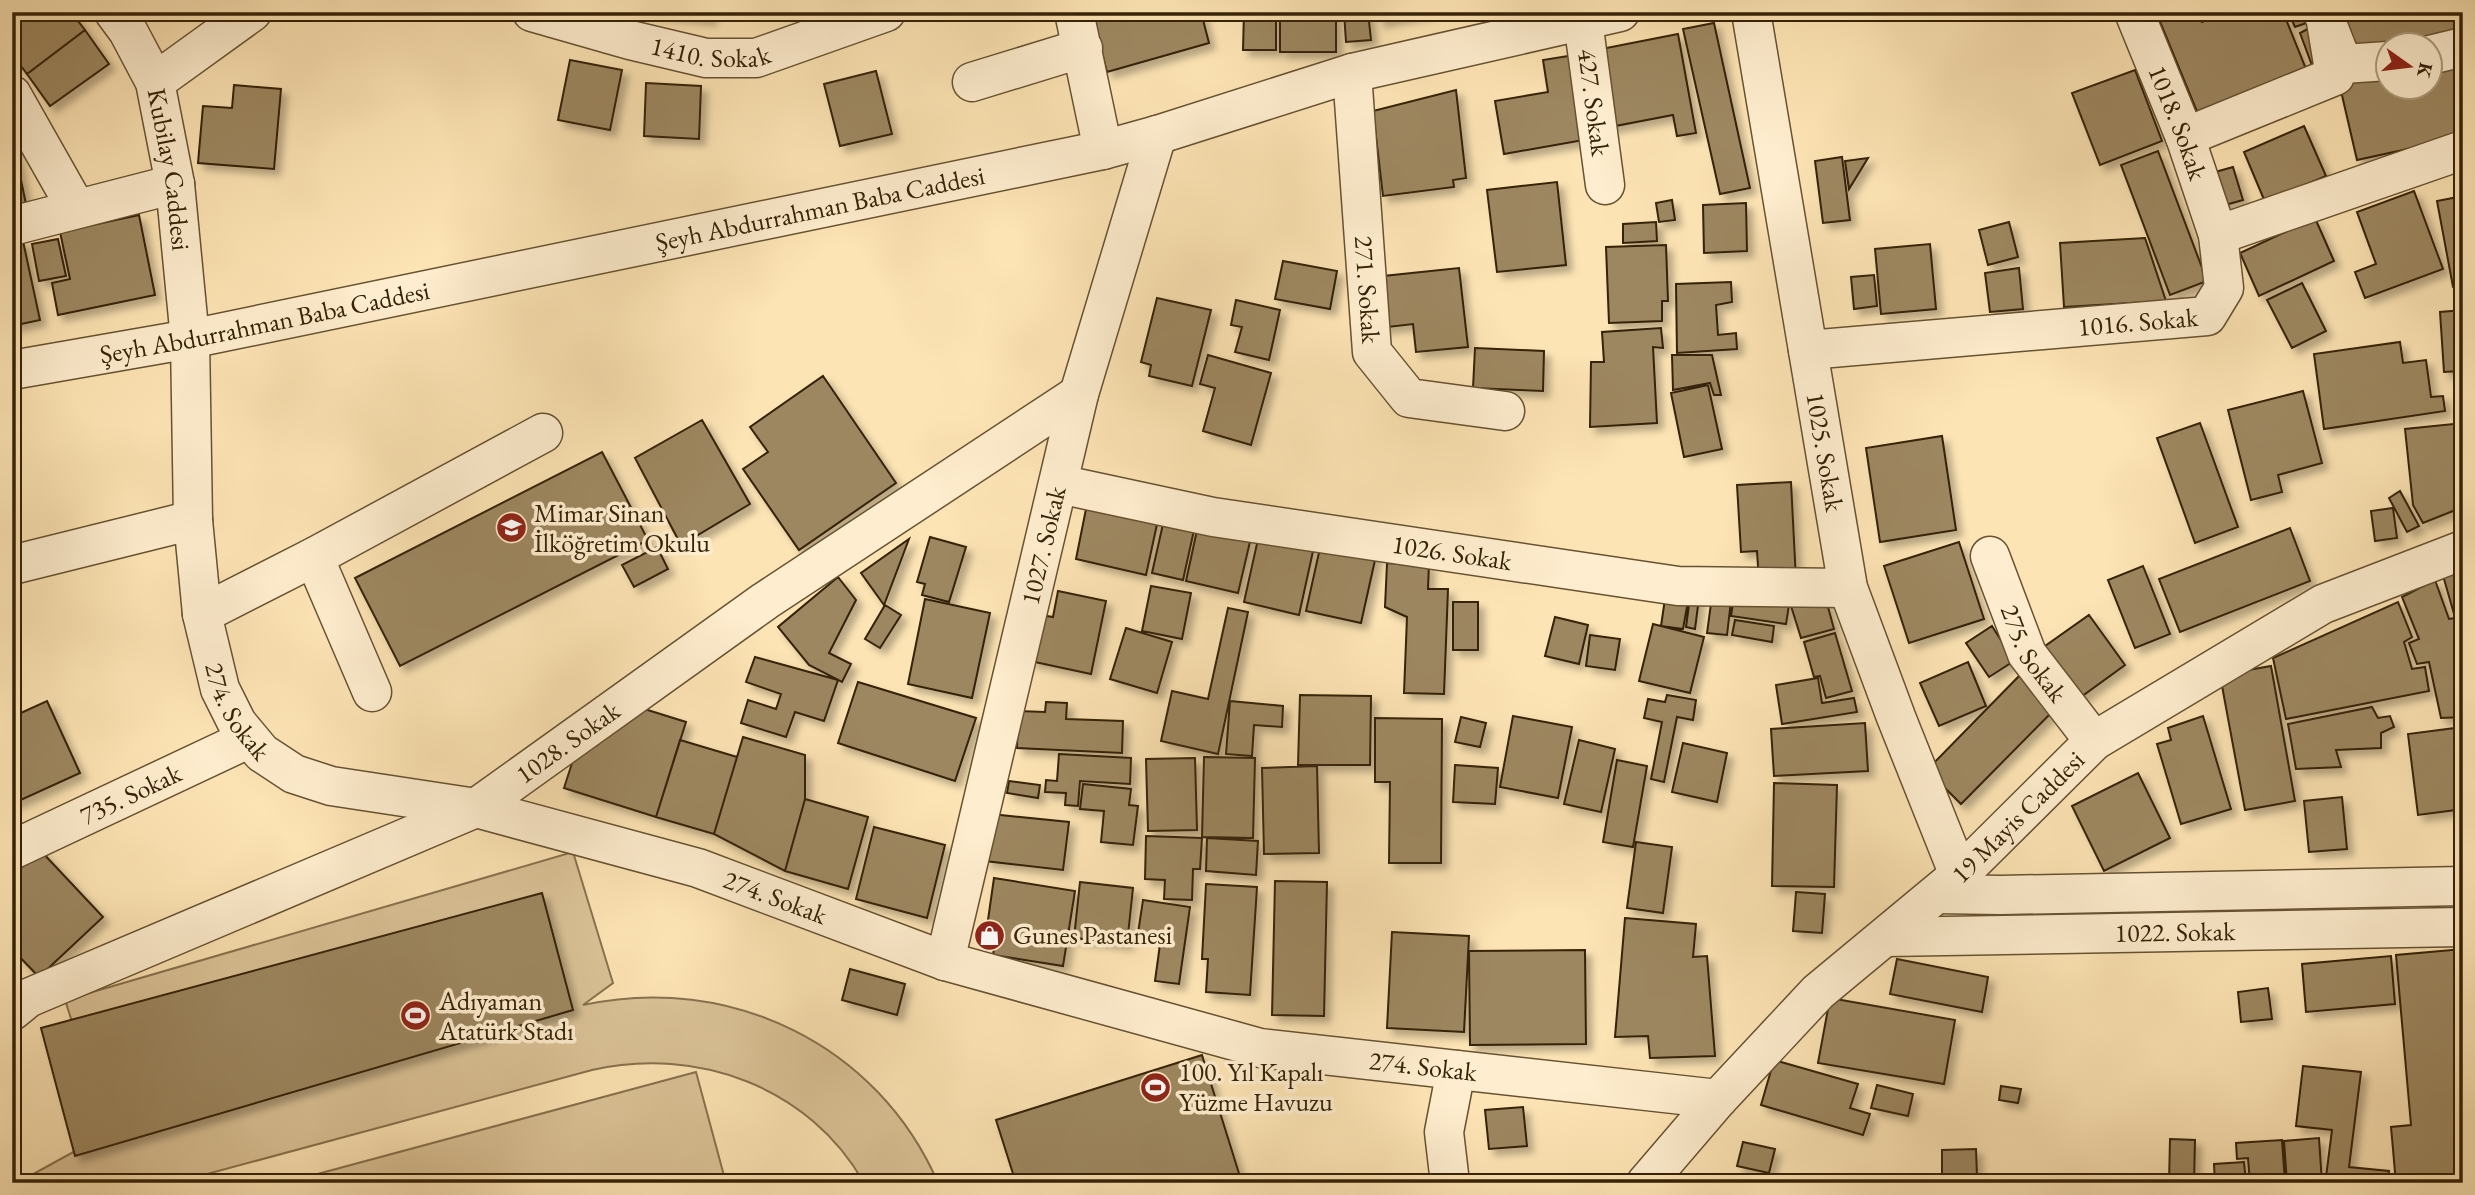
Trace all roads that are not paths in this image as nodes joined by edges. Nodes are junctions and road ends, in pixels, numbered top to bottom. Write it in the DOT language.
graph roads {
  1 [pos="114,12"];
  2 [pos="252,12"];
  3 [pos="533,12"];
  4 [pos="886,12"];
  5 [pos="1620,12"];
  6 [pos="1751,12"];
  7 [pos="2134,12"];
  8 [pos="2323,14"];
  9 [pos="847,19"];
  10 [pos="1583,22"];
  11 [pos="1078,30"];
  12 [pos="2463,47"];
  13 [pos="2444,52"];
  14 [pos="2374,62"];
  15 [pos="1352,73"];
  16 [pos="155,82"];
  17 [pos="972,82"];
  18 [pos="12,95"];
  19 [pos="1157,135"];
  20 [pos="2185,137"];
  21 [pos="1103,150"];
  22 [pos="2463,150"];
  23 [pos="175,184"];
  24 [pos="1605,185"];
  25 [pos="76,208"];
  26 [pos="12,226"];
  27 [pos="2218,235"];
  28 [pos="190,339"];
  29 [pos="1808,350"];
  30 [pos="12,370"];
  31 [pos="1079,394"];
  32 [pos="1504,411"];
  33 [pos="543,433"];
  34 [pos="1059,484"];
  35 [pos="193,520"];
  36 [pos="2463,551"];
  37 [pos="1990,556"];
  38 [pos="314,557"];
  39 [pos="12,565"];
  40 [pos="1848,588"];
  41 [pos="202,614"];
  42 [pos="372,692"];
  43 [pos="248,739"];
  44 [pos="2094,741"];
  45 [pos="476,808"];
  46 [pos="12,850"];
  47 [pos="1948,885"];
  48 [pos="2463,886"];
  49 [pos="2463,927"];
  50 [pos="1886,937"];
  51 [pos="945,961"];
  52 [pos="12,1011"];
  53 [pos="1456,1070"];
  54 [pos="1718,1099"];
  55 [pos="1450,1183"];
  56 [pos="1646,1183"];
  1 -- 16 [label="street, Kubilay Caddesi"];
  2 -- 16 [label="street"];
  3 -- 9 [label="street, 1410. Sokak"];
  4 -- 9 [label="street, 1410. Sokak"];
  5 -- 10 [label="street, Şeyh Abdurrahman Baba Caddesi"];
  6 -- 29 [label="street, 1025. Sokak"];
  7 -- 20 [label="street, 1018. Sokak"];
  8 -- 14 [label="street"];
  8 -- 20 [label="street"];
  10 -- 15 [label="street, Şeyh Abdurrahman Baba Caddesi"];
  10 -- 24 [label="street, 427. Sokak"];
  11 -- 17 [label="street"];
  11 -- 21 [label="street"];
  12 -- 13 [label="street"];
  15 -- 19 [label="street, Şeyh Abdurrahman Baba Caddesi"];
  15 -- 32 [label="street, 271. Sokak"];
  16 -- 23 [label="street, Kubilay Caddesi"];
  18 -- 25 [label="street"];
  19 -- 21 [label="street, Şeyh Abdurrahman Baba Caddesi"];
  19 -- 31 [label="street, 1027. Sokak"];
  20 -- 27 [label="street, 1018. Sokak"];
  21 -- 28 [label="street, Şeyh Abdurrahman Baba Caddesi"];
  22 -- 27 [label="street"];
  23 -- 25 [label="street"];
  23 -- 28 [label="street, Kubilay Caddesi"];
  25 -- 26 [label="street"];
  27 -- 29 [label="street, 1016. Sokak"];
  28 -- 30 [label="street, Şeyh Abdurrahman Baba Caddesi"];
  28 -- 35 [label="street, 274. Sokak"];
  29 -- 40 [label="street, 1025. Sokak"];
  31 -- 34 [label="street, 1027. Sokak"];
  31 -- 45 [label="street, 1028. Sokak"];
  33 -- 38 [label="street"];
  34 -- 40 [label="street, 1026. Sokak"];
  34 -- 51 [label="street, 1027. Sokak"];
  35 -- 39 [label="street"];
  35 -- 41 [label="street, 274. Sokak"];
  36 -- 44 [label="street, 19 Mayis Caddesi"];
  37 -- 44 [label="street, 275. Sokak"];
  38 -- 41 [label="street"];
  38 -- 42 [label="street"];
  40 -- 47 [label="street, 1025. Sokak"];
  41 -- 43 [label="street, 274. Sokak"];
  43 -- 45 [label="street, 274. Sokak"];
  43 -- 46 [label="street, 735. Sokak"];
  44 -- 47 [label="street, 19 Mayis Caddesi"];
  45 -- 51 [label="street, 274. Sokak"];
  45 -- 52 [label="street, 1028. Sokak"];
  47 -- 48 [label="street, 1022. Sokak"];
  47 -- 50 [label="street, 19 Mayis Caddesi"];
  49 -- 50 [label="street, 1022. Sokak"];
  50 -- 54 [label="street, 19 Mayis Caddesi"];
  51 -- 53 [label="street, 274. Sokak"];
  53 -- 54 [label="street, 274. Sokak"];
  53 -- 55 [label="street"];
  54 -- 56 [label="street, 19 Mayis Caddesi"];
}
